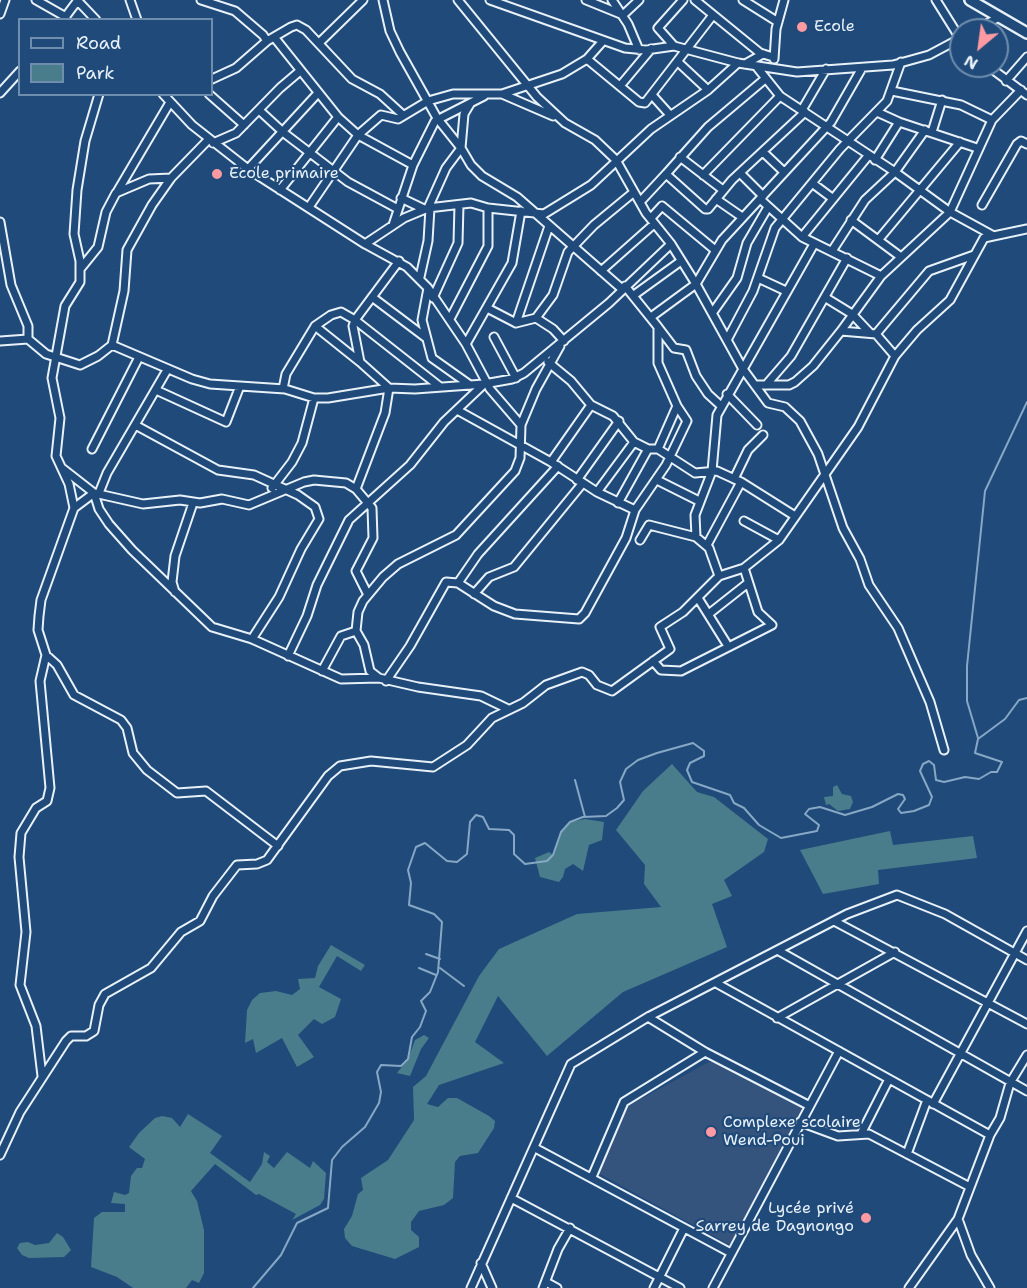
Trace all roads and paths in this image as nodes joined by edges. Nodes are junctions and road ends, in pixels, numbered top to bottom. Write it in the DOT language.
graph roads {
  1 [pos="5,0"];
  2 [pos="36,0"];
  3 [pos="78,0"];
  4 [pos="130,0"];
  5 [pos="201,0"];
  6 [pos="363,0"];
  7 [pos="383,0"];
  8 [pos="458,0"];
  9 [pos="490,0"];
  10 [pos="586,0"];
  11 [pos="612,0"];
  12 [pos="639,0"];
  13 [pos="682,0"];
  14 [pos="695,0"];
  15 [pos="743,0"];
  16 [pos="784,0"];
  17 [pos="936,0"];
  18 [pos="976,1"];
  19 [pos="0,14"];
  20 [pos="623,15"];
  21 [pos="714,15"];
  22 [pos="999,17"];
  23 [pos="65,18"];
  24 [pos="94,18"];
  25 [pos="136,18"];
  26 [pos="949,20"];
  27 [pos="778,22"];
  28 [pos="1027,33"];
  29 [pos="274,37"];
  30 [pos="267,41"];
  31 [pos="603,41"];
  32 [pos="319,43"];
  33 [pos="949,45"];
  34 [pos="674,46"];
  35 [pos="652,48"];
  36 [pos="689,49"];
  37 [pos="639,50"];
  38 [pos="763,54"];
  39 [pos="773,57"];
  40 [pos="1027,57"];
  41 [pos="587,59"];
  42 [pos="678,62"];
  43 [pos="901,62"];
  44 [pos="741,64"];
  45 [pos="756,66"];
  46 [pos="861,68"];
  47 [pos="826,69"];
  48 [pos="776,70"];
  49 [pos="300,71"];
  50 [pos="18,72"];
  51 [pos="1002,78"];
  52 [pos="213,79"];
  53 [pos="765,79"];
  54 [pos="1006,81"];
  55 [pos="620,86"];
  56 [pos="527,87"];
  57 [pos="708,90"];
  58 [pos="892,91"];
  59 [pos="1024,92"];
  60 [pos="0,93"];
  61 [pos="318,93"];
  62 [pos="502,94"];
  63 [pos="651,94"];
  64 [pos="486,95"];
  65 [pos="98,96"];
  66 [pos="164,96"];
  67 [pos="211,96"];
  68 [pos="780,96"];
  69 [pos="942,100"];
  70 [pos="428,101"];
  71 [pos="169,104"];
  72 [pos="470,104"];
  73 [pos="259,110"];
  74 [pos="803,111"];
  75 [pos="877,112"];
  76 [pos="403,115"];
  77 [pos="670,115"];
  78 [pos="338,117"];
  79 [pos="437,118"];
  80 [pos="992,120"];
  81 [pos="899,122"];
  82 [pos="565,123"];
  83 [pos="244,125"];
  84 [pos="826,126"];
  85 [pos="928,131"];
  86 [pos="284,133"];
  87 [pos="358,135"];
  88 [pos="211,141"];
  89 [pos="847,141"];
  90 [pos="960,142"];
  91 [pos="1027,144"];
  92 [pos="461,148"];
  93 [pos="977,148"];
  94 [pos="764,152"];
  95 [pos="309,153"];
  96 [pos="680,157"];
  97 [pos="872,158"];
  98 [pos="616,160"];
  99 [pos="413,165"];
  100 [pos="248,169"];
  101 [pos="335,172"];
  102 [pos="784,172"];
  103 [pos="896,172"];
  104 [pos="740,173"];
  105 [pos="666,174"];
  106 [pos="703,175"];
  107 [pos="171,178"];
  108 [pos="812,183"];
  109 [pos="280,190"];
  110 [pos="723,190"];
  111 [pos="920,190"];
  112 [pos="634,192"];
  113 [pos="116,194"];
  114 [pos="762,197"];
  115 [pos="401,198"];
  116 [pos="832,198"];
  117 [pos="716,199"];
  118 [pos="640,202"];
  119 [pos="459,204"];
  120 [pos="982,205"];
  121 [pos="309,207"];
  122 [pos="768,207"];
  123 [pos="427,208"];
  124 [pos="488,208"];
  125 [pos="398,209"];
  126 [pos="520,211"];
  127 [pos="950,212"];
  128 [pos="538,215"];
  129 [pos="742,217"];
  130 [pos="782,220"];
  131 [pos="850,220"];
  132 [pos="652,221"];
  133 [pos="0,222"];
  134 [pos="393,225"];
  135 [pos="549,226"];
  136 [pos="1027,229"];
  137 [pos="992,235"];
  138 [pos="802,237"];
  139 [pos="879,239"];
  140 [pos="365,244"];
  141 [pos="671,244"];
  142 [pos="814,244"];
  143 [pos="572,247"];
  144 [pos="715,250"];
  145 [pos="832,251"];
  146 [pos="974,255"];
  147 [pos="901,257"];
  148 [pos="847,258"];
  149 [pos="399,261"];
  150 [pos="681,261"];
  151 [pos="81,268"];
  152 [pos="601,271"];
  153 [pos="881,276"];
  154 [pos="420,277"];
  155 [pos="759,278"];
  156 [pos="696,284"];
  157 [pos="623,287"];
  158 [pos="428,288"];
  159 [pos="786,291"];
  160 [pos="634,295"];
  161 [pos="434,296"];
  162 [pos="372,297"];
  163 [pos="826,298"];
  164 [pos="487,309"];
  165 [pos="425,310"];
  166 [pos="713,312"];
  167 [pos="852,314"];
  168 [pos="651,317"];
  169 [pos="536,318"];
  170 [pos="450,319"];
  171 [pos="355,320"];
  172 [pos="516,323"];
  173 [pos="315,326"];
  174 [pos="658,327"];
  175 [pos="841,331"];
  176 [pos="873,333"];
  177 [pos="424,337"];
  178 [pos="494,337"];
  179 [pos="28,339"];
  180 [pos="727,340"];
  181 [pos="0,341"];
  182 [pos="563,341"];
  183 [pos="466,344"];
  184 [pos="112,345"];
  185 [pos="895,356"];
  186 [pos="139,357"];
  187 [pos="57,358"];
  188 [pos="544,358"];
  189 [pos="360,362"];
  190 [pos="551,364"];
  191 [pos="167,369"];
  192 [pos="743,369"];
  193 [pos="516,378"];
  194 [pos="485,383"];
  195 [pos="470,385"];
  196 [pos="755,385"];
  197 [pos="766,385"];
  198 [pos="240,386"];
  199 [pos="439,386"];
  200 [pos="389,387"];
  201 [pos="283,389"];
  202 [pos="156,390"];
  203 [pos="727,394"];
  204 [pos="314,398"];
  205 [pos="591,405"];
  206 [pos="720,405"];
  207 [pos="677,406"];
  208 [pos="457,410"];
  209 [pos="619,420"];
  210 [pos="521,425"];
  211 [pos="757,425"];
  212 [pos="137,426"];
  213 [pos="763,435"];
  214 [pos="634,442"];
  215 [pos="521,445"];
  216 [pos="92,449"];
  217 [pos="648,449"];
  218 [pos="658,449"];
  219 [pos="671,456"];
  220 [pos="551,462"];
  221 [pos="558,466"];
  222 [pos="62,468"];
  223 [pos="712,471"];
  224 [pos="825,477"];
  225 [pos="657,480"];
  226 [pos="737,480"];
  227 [pos="579,482"];
  228 [pos="273,485"];
  229 [pos="356,489"];
  230 [pos="287,490"];
  231 [pos="597,492"];
  232 [pos="96,493"];
  233 [pos="268,496"];
  234 [pos="699,501"];
  235 [pos="368,502"];
  236 [pos="193,503"];
  237 [pos="618,503"];
  238 [pos="74,508"];
  239 [pos="635,510"];
  240 [pos="795,516"];
  241 [pos="744,521"];
  242 [pos="696,537"];
  243 [pos="640,540"];
  244 [pos="779,540"];
  245 [pos="706,545"];
  246 [pos="744,568"];
  247 [pos="719,576"];
  248 [pos="458,583"];
  249 [pos="748,583"];
  250 [pos="175,592"];
  251 [pos="368,593"];
  252 [pos="474,594"];
  253 [pos="698,598"];
  254 [pos="710,614"];
  255 [pos="356,631"];
  256 [pos="252,639"];
  257 [pos="728,646"];
  258 [pos="46,656"];
  259 [pos="288,656"];
  260 [pos="653,661"];
  261 [pos="322,671"];
  262 [pos="382,680"];
  263 [pos="508,709"];
  264 [pos="944,750"];
  265 [pos="278,846"];
  266 [pos="834,921"];
  267 [pos="1027,931"];
  268 [pos="779,951"];
  269 [pos="896,952"];
  270 [pos="1017,953"];
  271 [pos="1027,960"];
  272 [pos="716,983"];
  273 [pos="837,984"];
  274 [pos="987,1002"];
  275 [pos="648,1017"];
  276 [pos="777,1018"];
  277 [pos="1027,1024"];
  278 [pos="839,1051"];
  279 [pos="705,1052"];
  280 [pos="961,1052"];
  281 [pos="1027,1055"];
  282 [pos="42,1076"];
  283 [pos="889,1079"];
  284 [pos="1010,1083"];
  285 [pos="1027,1091"];
  286 [pos="930,1102"];
  287 [pos="808,1105"];
  288 [pos="800,1122"];
  289 [pos="862,1132"];
  290 [pos="990,1135"];
  291 [pos="535,1148"];
  292 [pos="906,1154"];
  293 [pos="0,1155"];
  294 [pos="592,1177"];
  295 [pos="970,1187"];
  296 [pos="511,1198"];
  297 [pos="958,1219"];
  298 [pos="570,1228"];
  299 [pos="684,1228"];
  300 [pos="731,1253"];
  301 [pos="481,1263"];
  302 [pos="659,1278"];
  303 [pos="544,1285"];
  304 [pos="987,1286"];
  305 [pos="471,1288"];
  306 [pos="492,1288"];
  307 [pos="557,1288"];
  308 [pos="654,1288"];
  309 [pos="680,1288"];
  310 [pos="713,1288"];
  311 [pos="909,1288"];
  1 -- 19 [label="street"];
  2 -- 23 [label="street"];
  3 -- 23 [label="street"];
  3 -- 24 [label="street"];
  4 -- 25 [label="street"];
  5 -- 30 [label="street"];
  6 -- 32 [label="street"];
  7 -- 70 [label="street"];
  8 -- 56 [label="street"];
  9 -- 31 [label="street"];
  10 -- 20 [label="street"];
  11 -- 20 [label="street"];
  12 -- 20 [label="street"];
  13 -- 34 [label="street"];
  14 -- 21 [label="street"];
  15 -- 27 [label="street"];
  16 -- 27 [label="street"];
  17 -- 26 [label="street"];
  18 -- 22 [label="street"];
  20 -- 37 [label="street"];
  21 -- 36 [label="street"];
  21 -- 38 [label="street"];
  22 -- 28 [label="street"];
  27 -- 39 [label="street"];
  29 -- 30 [label="street"];
  29 -- 32 [label="street"];
  29 -- 49 [label="street"];
  30 -- 52 [label="street"];
  31 -- 37 [label="street"];
  31 -- 41 [label="street"];
  32 -- 76 [label="street"];
  33 -- 43 [label="street"];
  34 -- 35 [label="street"];
  34 -- 36 [label="street"];
  35 -- 37 [label="street"];
  35 -- 55 [label="street"];
  36 -- 42 [label="street"];
  36 -- 44 [label="street"];
  38 -- 39 [label="street"];
  38 -- 44 [label="street"];
  39 -- 48 [label="street"];
  40 -- 54 [label="street"];
  41 -- 55 [label="street"];
  41 -- 56 [label="street"];
  42 -- 57 [label="street"];
  42 -- 63 [label="street"];
  43 -- 46 [label="street"];
  43 -- 58 [label="street"];
  44 -- 45 [label="street"];
  44 -- 57 [label="street"];
  45 -- 48 [label="street"];
  45 -- 53 [label="street"];
  46 -- 47 [label="street"];
  46 -- 84 [label="street"];
  47 -- 48 [label="street"];
  47 -- 74 [label="street"];
  49 -- 61 [label="street"];
  49 -- 73 [label="street"];
  50 -- 60 [label="street"];
  51 -- 54 [label="street"];
  53 -- 68 [label="street"];
  53 -- 96 [label="street"];
  54 -- 59 [label="street"];
  55 -- 63 [label="street"];
  56 -- 62 [label="street"];
  56 -- 82 [label="street"];
  57 -- 77 [label="street"];
  58 -- 69 [label="street"];
  58 -- 75 [label="street"];
  59 -- 80 [label="street"];
  61 -- 78 [label="street"];
  61 -- 86 [label="street"];
  62 -- 64 [label="street"];
  62 -- 82 [label="street"];
  63 -- 77 [label="street"];
  64 -- 70 [label="street"];
  64 -- 72 [label="street"];
  65 -- 151 [label="street"];
  66 -- 71 [label="street"];
  67 -- 83 [label="street"];
  68 -- 74 [label="street"];
  68 -- 106 [label="street"];
  69 -- 80 [label="street"];
  69 -- 85 [label="street"];
  70 -- 76 [label="street"];
  70 -- 79 [label="street"];
  71 -- 88 [label="street"];
  71 -- 113 [label="street"];
  72 -- 79 [label="street"];
  72 -- 92 [label="street"];
  73 -- 83 [label="street"];
  73 -- 86 [label="street"];
  74 -- 84 [label="street"];
  74 -- 94 [label="street"];
  75 -- 81 [label="street"];
  75 -- 89 [label="street"];
  76 -- 87 [label="street"];
  77 -- 98 [label="street"];
  78 -- 87 [label="street"];
  78 -- 95 [label="street"];
  79 -- 92 [label="street"];
  79 -- 99 [label="street"];
  80 -- 93 [label="street"];
  81 -- 85 [label="street"];
  81 -- 97 [label="street"];
  82 -- 98 [label="street"];
  83 -- 88 [label="street"];
  84 -- 89 [label="street"];
  84 -- 102 [label="street"];
  85 -- 90 [label="street"];
  85 -- 103 [label="street"];
  86 -- 95 [label="street"];
  86 -- 100 [label="street"];
  87 -- 99 [label="street"];
  87 -- 101 [label="street"];
  88 -- 100 [label="street"];
  88 -- 107 [label="street"];
  89 -- 97 [label="street"];
  89 -- 108 [label="street"];
  90 -- 93 [label="street"];
  90 -- 111 [label="street"];
  91 -- 120 [label="street"];
  92 -- 123 [label="street"];
  92 -- 128 [label="street"];
  93 -- 127 [label="street"];
  94 -- 102 [label="street"];
  94 -- 104 [label="street"];
  95 -- 101 [label="street"];
  95 -- 109 [label="street"];
  96 -- 105 [label="street"];
  96 -- 106 [label="street"];
  97 -- 103 [label="street"];
  97 -- 116 [label="street"];
  98 -- 112 [label="street"];
  98 -- 128 [label="street"];
  99 -- 115 [label="street"];
  100 -- 109 [label="street"];
  101 -- 121 [label="street"];
  101 -- 125 [label="street"];
  102 -- 114 [label="street"];
  103 -- 111 [label="street"];
  103 -- 131 [label="street"];
  104 -- 110 [label="street"];
  104 -- 114 [label="street"];
  105 -- 117 [label="street"];
  105 -- 118 [label="street"];
  106 -- 110 [label="street"];
  107 -- 113 [label="street"];
  107 -- 184 [label="street"];
  108 -- 116 [label="street"];
  108 -- 130 [label="street"];
  109 -- 121 [label="street"];
  110 -- 117 [label="street"];
  111 -- 127 [label="street"];
  111 -- 139 [label="street"];
  112 -- 118 [label="street"];
  112 -- 143 [label="street"];
  113 -- 151 [label="street"];
  114 -- 122 [label="street"];
  114 -- 129 [label="street"];
  115 -- 123 [label="street"];
  115 -- 125 [label="street"];
  116 -- 138 [label="street"];
  117 -- 129 [label="street"];
  118 -- 132 [label="street"];
  119 -- 123 [label="street"];
  119 -- 124 [label="street"];
  119 -- 161 [label="street"];
  121 -- 140 [label="street"];
  122 -- 130 [label="street"];
  122 -- 166 [label="street"];
  123 -- 134 [label="street"];
  123 -- 154 [label="street"];
  124 -- 126 [label="street"];
  124 -- 170 [label="street"];
  125 -- 134 [label="street"];
  126 -- 128 [label="street"];
  126 -- 164 [label="street"];
  127 -- 137 [label="street"];
  127 -- 147 [label="street"];
  128 -- 135 [label="street"];
  129 -- 144 [label="street"];
  130 -- 138 [label="street"];
  130 -- 155 [label="street"];
  131 -- 139 [label="street"];
  131 -- 145 [label="street"];
  132 -- 141 [label="street"];
  132 -- 144 [label="street"];
  132 -- 152 [label="street"];
  133 -- 179 [label="street"];
  134 -- 140 [label="street"];
  135 -- 143 [label="street"];
  135 -- 172 [label="street"];
  136 -- 137 [label="street"];
  137 -- 146 [label="street"];
  138 -- 142 [label="street"];
  139 -- 147 [label="street"];
  140 -- 149 [label="street"];
  141 -- 150 [label="street"];
  141 -- 157 [label="street"];
  142 -- 145 [label="street"];
  142 -- 159 [label="street"];
  143 -- 152 [label="street"];
  143 -- 169 [label="street"];
  144 -- 156 [label="street"];
  145 -- 148 [label="street"];
  146 -- 176 [label="street"];
  146 -- 185 [label="street"];
  147 -- 153 [label="street"];
  148 -- 153 [label="street"];
  148 -- 163 [label="street"];
  149 -- 154 [label="street"];
  149 -- 162 [label="street"];
  150 -- 156 [label="street"];
  150 -- 160 [label="street"];
  151 -- 187 [label="street"];
  152 -- 157 [label="street"];
  153 -- 167 [label="street"];
  154 -- 158 [label="street"];
  155 -- 159 [label="street"];
  155 -- 180 [label="street"];
  156 -- 166 [label="street"];
  156 -- 168 [label="street"];
  157 -- 160 [label="street"];
  157 -- 182 [label="street"];
  158 -- 161 [label="street"];
  158 -- 165 [label="street"];
  159 -- 192 [label="street"];
  160 -- 168 [label="street"];
  161 -- 165 [label="street"];
  161 -- 170 [label="street"];
  162 -- 171 [label="street"];
  162 -- 177 [label="street"];
  163 -- 167 [label="street"];
  163 -- 197 [label="street"];
  164 -- 172 [label="street"];
  164 -- 183 [label="street"];
  165 -- 177 [label="street"];
  166 -- 180 [label="street"];
  167 -- 175 [label="street"];
  167 -- 176 [label="street"];
  168 -- 174 [label="street"];
  169 -- 172 [label="street"];
  169 -- 182 [label="street"];
  170 -- 183 [label="street"];
  171 -- 173 [label="street"];
  171 -- 189 [label="street"];
  171 -- 199 [label="street"];
  173 -- 189 [label="street"];
  173 -- 201 [label="street"];
  174 -- 206 [label="street"];
  174 -- 207 [label="street"];
  175 -- 176 [label="street"];
  175 -- 197 [label="street"];
  176 -- 185 [label="street"];
  177 -- 195 [label="street"];
  178 -- 193 [label="street"];
  179 -- 181 [label="street"];
  179 -- 187 [label="street"];
  180 -- 192 [label="street"];
  182 -- 188 [label="street"];
  182 -- 190 [label="street"];
  183 -- 194 [label="street"];
  184 -- 186 [label="street"];
  184 -- 187 [label="street"];
  185 -- 224 [label="street"];
  186 -- 191 [label="street"];
  186 -- 216 [label="street"];
  187 -- 222 [label="street"];
  188 -- 190 [label="street"];
  188 -- 193 [label="street"];
  189 -- 200 [label="street"];
  190 -- 205 [label="street"];
  190 -- 210 [label="street"];
  191 -- 198 [label="street"];
  191 -- 202 [label="street"];
  192 -- 196 [label="street"];
  192 -- 203 [label="street"];
  193 -- 194 [label="street"];
  194 -- 195 [label="street"];
  194 -- 208 [label="street"];
  194 -- 210 [label="street"];
  195 -- 199 [label="street"];
  196 -- 197 [label="street"];
  196 -- 224 [label="street"];
  198 -- 201 [label="street"];
  198 -- 202 [label="street"];
  199 -- 200 [label="street"];
  200 -- 204 [label="street"];
  200 -- 229 [label="street"];
  201 -- 204 [label="street"];
  202 -- 212 [label="street"];
  203 -- 206 [label="street"];
  203 -- 211 [label="street"];
  204 -- 228 [label="street"];
  205 -- 209 [label="street"];
  205 -- 220 [label="street"];
  206 -- 223 [label="street"];
  207 -- 218 [label="street"];
  207 -- 219 [label="street"];
  208 -- 215 [label="street"];
  208 -- 235 [label="street"];
  209 -- 214 [label="street"];
  209 -- 227 [label="street"];
  210 -- 215 [label="street"];
  212 -- 228 [label="street"];
  212 -- 232 [label="street"];
  213 -- 226 [label="street"];
  214 -- 217 [label="street"];
  214 -- 231 [label="street"];
  215 -- 220 [label="street"];
  215 -- 251 [label="street"];
  217 -- 218 [label="street"];
  217 -- 237 [label="street"];
  218 -- 219 [label="street"];
  219 -- 223 [label="street"];
  219 -- 225 [label="street"];
  220 -- 221 [label="street"];
  221 -- 227 [label="street"];
  221 -- 248 [label="street"];
  222 -- 232 [label="street"];
  222 -- 238 [label="street"];
  223 -- 226 [label="street"];
  223 -- 234 [label="street"];
  224 -- 240 [label="street"];
  224 -- 264 [label="street"];
  225 -- 234 [label="street"];
  225 -- 239 [label="street"];
  226 -- 240 [label="street"];
  226 -- 245 [label="street"];
  227 -- 231 [label="street"];
  227 -- 252 [label="street"];
  228 -- 230 [label="street"];
  228 -- 233 [label="street"];
  229 -- 230 [label="street"];
  229 -- 235 [label="street"];
  230 -- 233 [label="street"];
  230 -- 256 [label="street"];
  231 -- 237 [label="street"];
  232 -- 236 [label="street"];
  232 -- 238 [label="street"];
  232 -- 250 [label="street"];
  233 -- 236 [label="street"];
  234 -- 242 [label="street"];
  235 -- 251 [label="street"];
  235 -- 259 [label="street"];
  236 -- 250 [label="street"];
  237 -- 239 [label="street"];
  238 -- 258 [label="street"];
  239 -- 252 [label="street"];
  240 -- 244 [label="street"];
  241 -- 244 [label="street"];
  242 -- 243 [label="street"];
  242 -- 245 [label="street"];
  244 -- 246 [label="street"];
  245 -- 247 [label="street"];
  246 -- 247 [label="street"];
  246 -- 249 [label="street"];
  247 -- 253 [label="street"];
  248 -- 252 [label="street"];
  248 -- 262 [label="street"];
  249 -- 254 [label="street"];
  249 -- 257 [label="street"];
  250 -- 256 [label="street"];
  251 -- 255 [label="street"];
  253 -- 254 [label="street"];
  253 -- 260 [label="street"];
  254 -- 257 [label="street"];
  255 -- 261 [label="street"];
  255 -- 262 [label="street"];
  256 -- 259 [label="street"];
  257 -- 260 [label="street"];
  258 -- 265 [label="street"];
  258 -- 282 [label="street"];
  259 -- 261 [label="street"];
  260 -- 263 [label="street"];
  261 -- 262 [label="street"];
  262 -- 263 [label="street"];
  263 -- 265 [label="street"];
  265 -- 282 [label="street"];
  266 -- 268 [label="street"];
  266 -- 269 [label="street"];
  266 -- 270 [label="street"];
  267 -- 270 [label="street"];
  268 -- 272 [label="street"];
  268 -- 273 [label="street"];
  269 -- 273 [label="street"];
  269 -- 274 [label="street"];
  270 -- 271 [label="street"];
  270 -- 274 [label="street"];
  272 -- 275 [label="street"];
  272 -- 276 [label="street"];
  273 -- 276 [label="street"];
  273 -- 280 [label="street"];
  274 -- 277 [label="street"];
  274 -- 280 [label="street"];
  275 -- 279 [label="street"];
  275 -- 291 [label="street"];
  276 -- 278 [label="street"];
  278 -- 283 [label="street"];
  278 -- 287 [label="street"];
  279 -- 287 [label="street"];
  279 -- 294 [label="street"];
  280 -- 284 [label="street"];
  280 -- 286 [label="street"];
  281 -- 284 [label="street"];
  282 -- 293 [label="street"];
  283 -- 286 [label="street"];
  283 -- 289 [label="street"];
  284 -- 285 [label="street"];
  284 -- 290 [label="street"];
  286 -- 290 [label="street"];
  286 -- 292 [label="street"];
  287 -- 288 [label="street"];
  288 -- 289 [label="street"];
  288 -- 300 [label="street"];
  289 -- 292 [label="street"];
  290 -- 295 [label="street"];
  291 -- 294 [label="street"];
  291 -- 296 [label="street"];
  292 -- 295 [label="street"];
  294 -- 299 [label="street"];
  295 -- 297 [label="street"];
  296 -- 298 [label="street"];
  296 -- 301 [label="street"];
  297 -- 304 [label="street"];
  297 -- 311 [label="street"];
  298 -- 302 [label="street"];
  298 -- 303 [label="street"];
  299 -- 300 [label="street"];
  299 -- 302 [label="street"];
  300 -- 310 [label="street"];
  301 -- 305 [label="street"];
  301 -- 306 [label="street"];
  302 -- 308 [label="street"];
  302 -- 309 [label="street"];
  303 -- 307 [label="street"];
}
